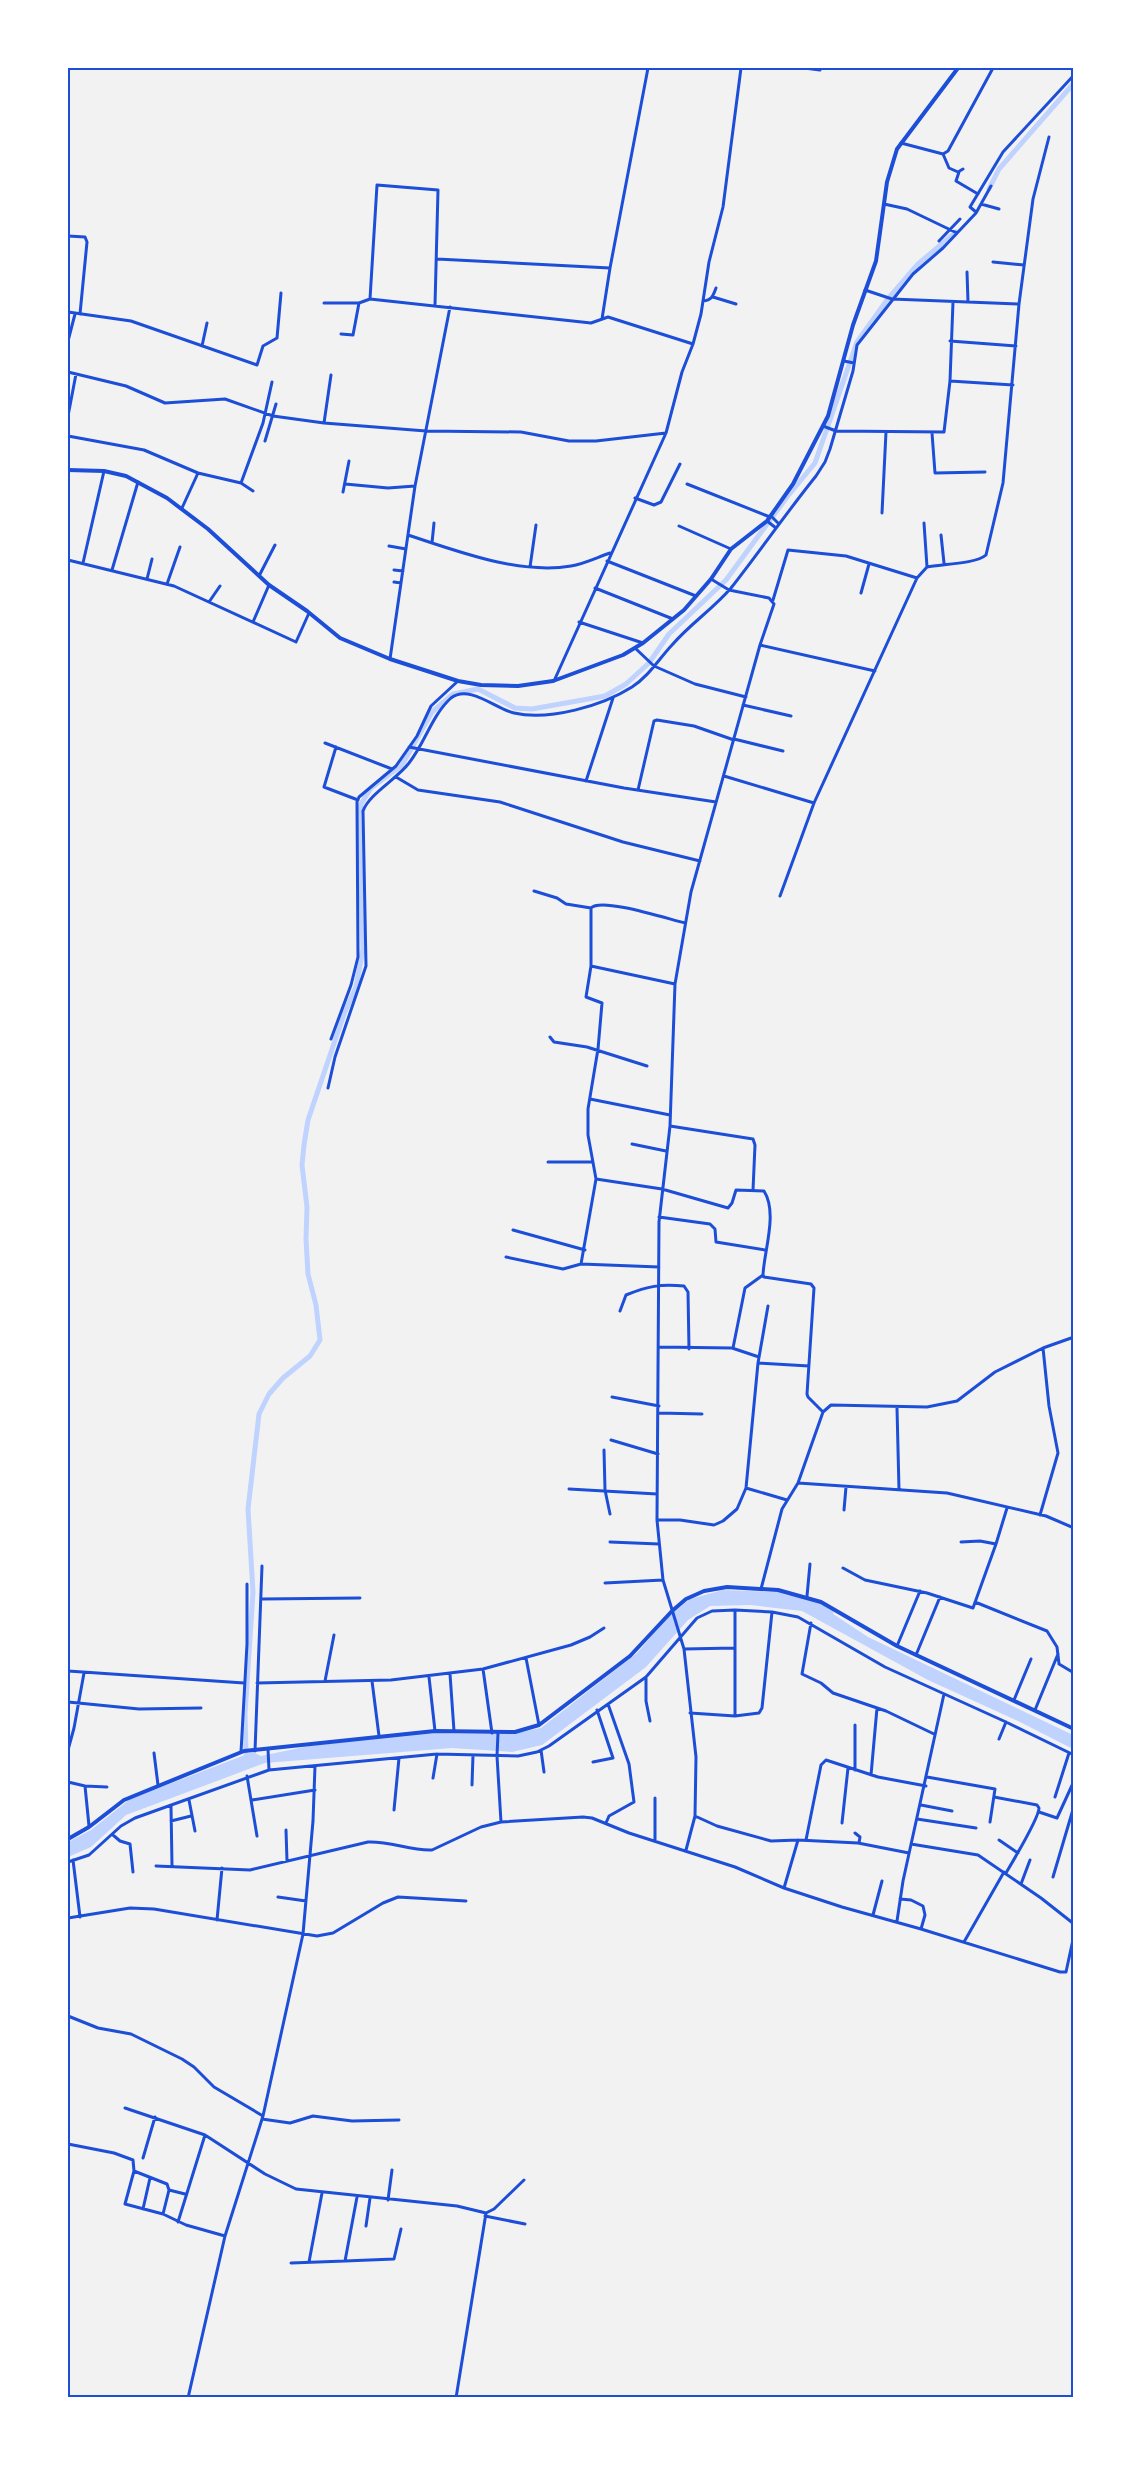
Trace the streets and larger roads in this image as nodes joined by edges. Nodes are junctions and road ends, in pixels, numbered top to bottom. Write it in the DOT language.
graph roads {
  1 [pos="648,68"];
  2 [pos="741,68"];
  3 [pos="804,68"];
  4 [pos="958,68"];
  5 [pos="993,68"];
  6 [pos="820,70"];
  7 [pos="1074,75"];
  8 [pos="1049,137"];
  9 [pos="900,143"];
  10 [pos="943,154"];
  11 [pos="963,169"];
  12 [pos="959,172"];
  13 [pos="991,186"];
  14 [pos="978,194"];
  15 [pos="883,204"];
  16 [pos="981,204"];
  17 [pos="999,209"];
  18 [pos="976,212"];
  19 [pos="960,219"];
  20 [pos="953,231"];
  21 [pos="68,236"];
  22 [pos="939,241"];
  23 [pos="437,259"];
  24 [pos="993,262"];
  25 [pos="1024,264"];
  26 [pos="609,268"];
  27 [pos="967,272"];
  28 [pos="716,288"];
  29 [pos="865,290"];
  30 [pos="281,293"];
  31 [pos="713,297"];
  32 [pos="370,299"];
  33 [pos="891,299"];
  34 [pos="703,301"];
  35 [pos="953,302"];
  36 [pos="968,302"];
  37 [pos="324,303"];
  38 [pos="359,303"];
  39 [pos="736,304"];
  40 [pos="1020,304"];
  41 [pos="435,305"];
  42 [pos="450,307"];
  43 [pos="68,312"];
  44 [pos="75,313"];
  45 [pos="80,314"];
  46 [pos="602,319"];
  47 [pos="207,323"];
  48 [pos="340,334"];
  49 [pos="68,341"];
  50 [pos="950,341"];
  51 [pos="693,344"];
  52 [pos="202,346"];
  53 [pos="1016,346"];
  54 [pos="849,362"];
  55 [pos="68,372"];
  56 [pos="76,374"];
  57 [pos="331,375"];
  58 [pos="950,381"];
  59 [pos="272,382"];
  60 [pos="1012,385"];
  61 [pos="276,404"];
  62 [pos="266,414"];
  63 [pos="68,416"];
  64 [pos="273,416"];
  65 [pos="324,423"];
  66 [pos="824,427"];
  67 [pos="426,431"];
  68 [pos="835,431"];
  69 [pos="886,432"];
  70 [pos="666,433"];
  71 [pos="932,433"];
  72 [pos="68,436"];
  73 [pos="265,441"];
  74 [pos="349,461"];
  75 [pos="680,464"];
  76 [pos="68,470"];
  77 [pos="104,471"];
  78 [pos="985,472"];
  79 [pos="198,473"];
  80 [pos="138,481"];
  81 [pos="241,483"];
  82 [pos="345,484"];
  83 [pos="687,484"];
  84 [pos="416,486"];
  85 [pos="253,491"];
  86 [pos="343,492"];
  87 [pos="635,498"];
  88 [pos="182,508"];
  89 [pos="882,513"];
  90 [pos="771,516"];
  91 [pos="768,522"];
  92 [pos="434,523"];
  93 [pos="779,523"];
  94 [pos="924,523"];
  95 [pos="536,525"];
  96 [pos="679,526"];
  97 [pos="775,528"];
  98 [pos="408,535"];
  99 [pos="941,535"];
  100 [pos="432,543"];
  101 [pos="275,545"];
  102 [pos="389,546"];
  103 [pos="180,547"];
  104 [pos="406,549"];
  105 [pos="731,549"];
  106 [pos="612,552"];
  107 [pos="153,559"];
  108 [pos="68,560"];
  109 [pos="607,561"];
  110 [pos="83,563"];
  111 [pos="869,564"];
  112 [pos="944,564"];
  113 [pos="530,567"];
  114 [pos="927,567"];
  115 [pos="112,570"];
  116 [pos="394,570"];
  117 [pos="403,571"];
  118 [pos="259,576"];
  119 [pos="917,578"];
  120 [pos="147,579"];
  121 [pos="711,579"];
  122 [pos="394,582"];
  123 [pos="401,583"];
  124 [pos="167,584"];
  125 [pos="269,585"];
  126 [pos="220,586"];
  127 [pos="595,588"];
  128 [pos="728,589"];
  129 [pos="861,593"];
  130 [pos="696,596"];
  131 [pos="773,600"];
  132 [pos="209,602"];
  133 [pos="312,615"];
  134 [pos="674,619"];
  135 [pos="253,622"];
  136 [pos="579,622"];
  137 [pos="643,643"];
  138 [pos="760,645"];
  139 [pos="635,648"];
  140 [pos="390,659"];
  141 [pos="653,666"];
  142 [pos="876,671"];
  143 [pos="458,681"];
  144 [pos="553,681"];
  145 [pos="746,697"];
  146 [pos="614,698"];
  147 [pos="743,705"];
  148 [pos="791,716"];
  149 [pos="734,739"];
  150 [pos="325,743"];
  151 [pos="336,747"];
  152 [pos="413,749"];
  153 [pos="783,751"];
  154 [pos="392,769"];
  155 [pos="724,776"];
  156 [pos="396,777"];
  157 [pos="586,781"];
  158 [pos="638,790"];
  159 [pos="358,800"];
  160 [pos="716,802"];
  161 [pos="814,802"];
  162 [pos="700,861"];
  163 [pos="534,891"];
  164 [pos="780,896"];
  165 [pos="591,908"];
  166 [pos="685,923"];
  167 [pos="591,966"];
  168 [pos="675,984"];
  169 [pos="550,1037"];
  170 [pos="331,1039"];
  171 [pos="597,1050"];
  172 [pos="647,1066"];
  173 [pos="328,1088"];
  174 [pos="590,1099"];
  175 [pos="669,1114"];
  176 [pos="670,1126"];
  177 [pos="632,1144"];
  178 [pos="666,1152"];
  179 [pos="548,1162"];
  180 [pos="592,1162"];
  181 [pos="596,1179"];
  182 [pos="662,1189"];
  183 [pos="753,1190"];
  184 [pos="659,1217"];
  185 [pos="513,1230"];
  186 [pos="585,1250"];
  187 [pos="765,1250"];
  188 [pos="506,1257"];
  189 [pos="581,1264"];
  190 [pos="659,1267"];
  191 [pos="763,1275"];
  192 [pos="659,1284"];
  193 [pos="768,1306"];
  194 [pos="620,1311"];
  195 [pos="1074,1336"];
  196 [pos="659,1347"];
  197 [pos="689,1348"];
  198 [pos="733,1348"];
  199 [pos="1043,1348"];
  200 [pos="759,1357"];
  201 [pos="758,1363"];
  202 [pos="809,1365"];
  203 [pos="612,1396"];
  204 [pos="659,1406"];
  205 [pos="897,1407"];
  206 [pos="823,1412"];
  207 [pos="659,1413"];
  208 [pos="702,1414"];
  209 [pos="611,1440"];
  210 [pos="604,1450"];
  211 [pos="658,1454"];
  212 [pos="798,1483"];
  213 [pos="846,1487"];
  214 [pos="746,1488"];
  215 [pos="569,1490"];
  216 [pos="604,1490"];
  217 [pos="899,1490"];
  218 [pos="658,1494"];
  219 [pos="788,1500"];
  220 [pos="1007,1508"];
  221 [pos="844,1510"];
  222 [pos="610,1514"];
  223 [pos="1041,1515"];
  224 [pos="657,1520"];
  225 [pos="1074,1528"];
  226 [pos="610,1542"];
  227 [pos="961,1542"];
  228 [pos="659,1544"];
  229 [pos="996,1544"];
  230 [pos="810,1564"];
  231 [pos="262,1566"];
  232 [pos="843,1568"];
  233 [pos="663,1580"];
  234 [pos="605,1583"];
  235 [pos="247,1584"];
  236 [pos="761,1589"];
  237 [pos="920,1591"];
  238 [pos="807,1596"];
  239 [pos="940,1597"];
  240 [pos="360,1598"];
  241 [pos="262,1599"];
  242 [pos="975,1602"];
  243 [pos="735,1610"];
  244 [pos="672,1612"];
  245 [pos="772,1612"];
  246 [pos="811,1623"];
  247 [pos="604,1628"];
  248 [pos="334,1635"];
  249 [pos="681,1635"];
  250 [pos="897,1646"];
  251 [pos="684,1648"];
  252 [pos="735,1648"];
  253 [pos="1058,1652"];
  254 [pos="916,1655"];
  255 [pos="526,1658"];
  256 [pos="1031,1659"];
  257 [pos="483,1669"];
  258 [pos="68,1671"];
  259 [pos="84,1672"];
  260 [pos="1074,1673"];
  261 [pos="450,1674"];
  262 [pos="429,1677"];
  263 [pos="646,1677"];
  264 [pos="325,1681"];
  265 [pos="372,1681"];
  266 [pos="244,1683"];
  267 [pos="257,1683"];
  268 [pos="944,1694"];
  269 [pos="1014,1700"];
  270 [pos="68,1702"];
  271 [pos="79,1703"];
  272 [pos="608,1703"];
  273 [pos="201,1708"];
  274 [pos="877,1708"];
  275 [pos="597,1710"];
  276 [pos="1035,1710"];
  277 [pos="690,1713"];
  278 [pos="735,1716"];
  279 [pos="650,1721"];
  280 [pos="1006,1722"];
  281 [pos="539,1725"];
  282 [pos="855,1725"];
  283 [pos="1074,1729"];
  284 [pos="435,1731"];
  285 [pos="454,1731"];
  286 [pos="492,1733"];
  287 [pos="498,1734"];
  288 [pos="934,1734"];
  289 [pos="379,1736"];
  290 [pos="999,1739"];
  291 [pos="68,1750"];
  292 [pos="541,1750"];
  293 [pos="253,1751"];
  294 [pos="268,1751"];
  295 [pos="242,1752"];
  296 [pos="154,1753"];
  297 [pos="1069,1753"];
  298 [pos="436,1754"];
  299 [pos="473,1755"];
  300 [pos="497,1755"];
  301 [pos="1074,1755"];
  302 [pos="399,1758"];
  303 [pos="593,1762"];
  304 [pos="315,1766"];
  305 [pos="849,1768"];
  306 [pos="269,1770"];
  307 [pos="855,1770"];
  308 [pos="544,1772"];
  309 [pos="871,1775"];
  310 [pos="247,1776"];
  311 [pos="927,1777"];
  312 [pos="433,1778"];
  313 [pos="1074,1781"];
  314 [pos="68,1782"];
  315 [pos="472,1785"];
  316 [pos="85,1786"];
  317 [pos="926,1786"];
  318 [pos="107,1787"];
  319 [pos="158,1787"];
  320 [pos="315,1790"];
  321 [pos="994,1797"];
  322 [pos="1055,1797"];
  323 [pos="655,1798"];
  324 [pos="189,1800"];
  325 [pos="252,1800"];
  326 [pos="921,1805"];
  327 [pos="171,1806"];
  328 [pos="1074,1806"];
  329 [pos="394,1810"];
  330 [pos="952,1811"];
  331 [pos="1039,1812"];
  332 [pos="191,1816"];
  333 [pos="695,1816"];
  334 [pos="917,1819"];
  335 [pos="171,1821"];
  336 [pos="501,1822"];
  337 [pos="990,1822"];
  338 [pos="606,1823"];
  339 [pos="842,1823"];
  340 [pos="89,1827"];
  341 [pos="976,1828"];
  342 [pos="286,1830"];
  343 [pos="195,1831"];
  344 [pos="855,1833"];
  345 [pos="113,1835"];
  346 [pos="257,1836"];
  347 [pos="68,1839"];
  348 [pos="798,1840"];
  349 [pos="806,1840"];
  350 [pos="999,1840"];
  351 [pos="655,1841"];
  352 [pos="859,1843"];
  353 [pos="911,1844"];
  354 [pos="686,1850"];
  355 [pos="909,1853"];
  356 [pos="1018,1853"];
  357 [pos="310,1857"];
  358 [pos="73,1860"];
  359 [pos="1030,1860"];
  360 [pos="68,1862"];
  361 [pos="287,1862"];
  362 [pos="156,1866"];
  363 [pos="172,1866"];
  364 [pos="222,1868"];
  365 [pos="133,1872"];
  366 [pos="1005,1873"];
  367 [pos="1053,1876"];
  368 [pos="882,1881"];
  369 [pos="1021,1884"];
  370 [pos="784,1888"];
  371 [pos="278,1897"];
  372 [pos="900,1899"];
  373 [pos="306,1901"];
  374 [pos="466,1901"];
  375 [pos="873,1915"];
  376 [pos="81,1917"];
  377 [pos="68,1918"];
  378 [pos="217,1920"];
  379 [pos="897,1922"];
  380 [pos="1074,1924"];
  381 [pos="921,1929"];
  382 [pos="303,1934"];
  383 [pos="1074,1935"];
  384 [pos="964,1942"];
  385 [pos="68,2016"];
  386 [pos="125,2109"];
  387 [pos="155,2117"];
  388 [pos="262,2117"];
  389 [pos="399,2120"];
  390 [pos="205,2135"];
  391 [pos="68,2144"];
  392 [pos="144,2158"];
  393 [pos="249,2162"];
  394 [pos="392,2170"];
  395 [pos="134,2171"];
  396 [pos="150,2178"];
  397 [pos="524,2180"];
  398 [pos="169,2190"];
  399 [pos="322,2193"];
  400 [pos="185,2194"];
  401 [pos="357,2197"];
  402 [pos="370,2198"];
  403 [pos="388,2200"];
  404 [pos="143,2209"];
  405 [pos="163,2214"];
  406 [pos="486,2215"];
  407 [pos="178,2222"];
  408 [pos="525,2223"];
  409 [pos="366,2226"];
  410 [pos="401,2229"];
  411 [pos="225,2236"];
  412 [pos="345,2261"];
  413 [pos="309,2262"];
  414 [pos="291,2263"];
  415 [pos="188,2397"];
  416 [pos="456,2397"];
  1 -- 26 [label="street"];
  2 -- 34 [label="street"];
  3 -- 6 [label="street"];
  4 -- 9 [label="street"];
  5 -- 10 [label="street"];
  7 -- 14 [label="street"];
  8 -- 25 [label="street"];
  9 -- 10 [label="street"];
  9 -- 15 [label="street"];
  10 -- 12 [label="street"];
  11 -- 12 [label="street"];
  12 -- 14 [label="street"];
  13 -- 16 [label="street"];
  14 -- 18 [label="street"];
  15 -- 20 [label="street"];
  15 -- 29 [label="street"];
  16 -- 17 [label="street"];
  16 -- 18 [label="street"];
  18 -- 20 [label="street"];
  19 -- 20 [label="street"];
  20 -- 22 [label="street"];
  20 -- 33 [label="street"];
  21 -- 45 [label="street"];
  23 -- 26 [label="street"];
  23 -- 32 [label="street"];
  23 -- 41 [label="street"];
  24 -- 25 [label="street"];
  25 -- 40 [label="street"];
  26 -- 46 [label="street"];
  27 -- 36 [label="street"];
  28 -- 31 [label="street"];
  29 -- 33 [label="street"];
  29 -- 54 [label="street"];
  30 -- 52 [label="street"];
  31 -- 34 [label="street"];
  31 -- 39 [label="street"];
  32 -- 38 [label="street"];
  32 -- 41 [label="street"];
  33 -- 35 [label="street"];
  33 -- 54 [label="street"];
  34 -- 51 [label="street"];
  35 -- 36 [label="street"];
  35 -- 50 [label="street"];
  36 -- 40 [label="street"];
  37 -- 38 [label="street"];
  38 -- 48 [label="street"];
  40 -- 53 [label="street"];
  41 -- 42 [label="street"];
  42 -- 46 [label="street"];
  42 -- 67 [label="street"];
  43 -- 44 [label="street"];
  44 -- 45 [label="street"];
  44 -- 49 [label="street"];
  45 -- 52 [label="street"];
  46 -- 51 [label="street"];
  47 -- 52 [label="street"];
  50 -- 53 [label="street"];
  50 -- 58 [label="street"];
  51 -- 70 [label="street"];
  53 -- 60 [label="street"];
  54 -- 66 [label="street"];
  54 -- 68 [label="street"];
  55 -- 56 [label="street"];
  56 -- 62 [label="street"];
  56 -- 63 [label="street"];
  57 -- 65 [label="street"];
  58 -- 60 [label="street"];
  58 -- 71 [label="street"];
  59 -- 62 [label="street"];
  60 -- 112 [label="street"];
  61 -- 64 [label="street"];
  62 -- 64 [label="street"];
  62 -- 81 [label="street"];
  64 -- 65 [label="street"];
  64 -- 73 [label="street"];
  65 -- 67 [label="street"];
  66 -- 68 [label="street"];
  66 -- 90 [label="street"];
  67 -- 70 [label="street"];
  67 -- 84 [label="street"];
  68 -- 69 [label="street"];
  68 -- 93 [label="street"];
  69 -- 71 [label="street"];
  69 -- 89 [label="street"];
  70 -- 87 [label="street"];
  71 -- 78 [label="street"];
  72 -- 79 [label="street"];
  74 -- 82 [label="street"];
  75 -- 87 [label="street"];
  76 -- 77 [label="street"];
  77 -- 80 [label="street"];
  77 -- 110 [label="street"];
  79 -- 81 [label="street"];
  79 -- 88 [label="street"];
  80 -- 88 [label="street"];
  80 -- 115 [label="street"];
  81 -- 85 [label="street"];
  82 -- 84 [label="street"];
  82 -- 86 [label="street"];
  83 -- 90 [label="street"];
  84 -- 98 [label="street"];
  87 -- 106 [label="street"];
  88 -- 118 [label="street"];
  90 -- 91 [label="street"];
  90 -- 93 [label="street"];
  91 -- 97 [label="street"];
  91 -- 105 [label="street"];
  92 -- 100 [label="street"];
  93 -- 97 [label="street"];
  94 -- 114 [label="street"];
  95 -- 113 [label="street"];
  96 -- 105 [label="street"];
  97 -- 128 [label="street"];
  98 -- 100 [label="street"];
  98 -- 104 [label="street"];
  99 -- 112 [label="street"];
  100 -- 113 [label="street"];
  101 -- 118 [label="street"];
  102 -- 104 [label="street"];
  103 -- 124 [label="street"];
  104 -- 117 [label="street"];
  105 -- 121 [label="street"];
  106 -- 109 [label="street"];
  106 -- 113 [label="street"];
  107 -- 120 [label="street"];
  108 -- 110 [label="street"];
  109 -- 127 [label="street"];
  109 -- 130 [label="street"];
  110 -- 115 [label="street"];
  111 -- 119 [label="street"];
  111 -- 129 [label="street"];
  111 -- 131 [label="street"];
  112 -- 114 [label="street"];
  114 -- 119 [label="street"];
  115 -- 120 [label="street"];
  116 -- 117 [label="street"];
  117 -- 123 [label="street"];
  118 -- 125 [label="street"];
  119 -- 142 [label="street"];
  120 -- 124 [label="street"];
  121 -- 128 [label="street"];
  121 -- 130 [label="street"];
  122 -- 123 [label="street"];
  123 -- 140 [label="street"];
  124 -- 132 [label="street"];
  125 -- 133 [label="street"];
  125 -- 135 [label="street"];
  126 -- 132 [label="street"];
  127 -- 134 [label="street"];
  127 -- 136 [label="street"];
  128 -- 131 [label="street"];
  128 -- 141 [label="street"];
  130 -- 134 [label="street"];
  131 -- 138 [label="street"];
  132 -- 135 [label="street"];
  133 -- 135 [label="street"];
  133 -- 140 [label="street"];
  134 -- 137 [label="street"];
  136 -- 137 [label="street"];
  136 -- 144 [label="street"];
  137 -- 139 [label="street"];
  138 -- 142 [label="street"];
  138 -- 145 [label="street"];
  139 -- 141 [label="street"];
  139 -- 144 [label="street"];
  140 -- 143 [label="street"];
  141 -- 145 [label="street"];
  141 -- 146 [label="street"];
  142 -- 161 [label="street"];
  143 -- 144 [label="street"];
  143 -- 152 [label="street"];
  145 -- 147 [label="street"];
  146 -- 152 [label="street"];
  146 -- 157 [label="street"];
  147 -- 148 [label="street"];
  147 -- 149 [label="street"];
  149 -- 153 [label="street"];
  149 -- 155 [label="street"];
  149 -- 158 [label="street"];
  150 -- 151 [label="street"];
  151 -- 154 [label="street"];
  151 -- 159 [label="street"];
  152 -- 154 [label="street"];
  152 -- 156 [label="street"];
  152 -- 157 [label="street"];
  154 -- 159 [label="street"];
  155 -- 160 [label="street"];
  155 -- 161 [label="street"];
  156 -- 162 [label="street"];
  156 -- 173 [label="street"];
  157 -- 158 [label="street"];
  158 -- 160 [label="street"];
  159 -- 170 [label="street"];
  160 -- 162 [label="street"];
  161 -- 164 [label="street"];
  162 -- 166 [label="street"];
  163 -- 165 [label="street"];
  165 -- 166 [label="street"];
  165 -- 167 [label="street"];
  166 -- 168 [label="street"];
  167 -- 168 [label="street"];
  167 -- 171 [label="street"];
  168 -- 175 [label="street"];
  169 -- 171 [label="street"];
  171 -- 172 [label="street"];
  171 -- 174 [label="street"];
  174 -- 175 [label="street"];
  174 -- 180 [label="street"];
  175 -- 176 [label="street"];
  176 -- 178 [label="street"];
  176 -- 183 [label="street"];
  177 -- 178 [label="street"];
  178 -- 182 [label="street"];
  179 -- 180 [label="street"];
  180 -- 181 [label="street"];
  181 -- 182 [label="street"];
  181 -- 186 [label="street"];
  182 -- 183 [label="street"];
  182 -- 184 [label="street"];
  183 -- 187 [label="street"];
  184 -- 187 [label="street"];
  184 -- 190 [label="street"];
  185 -- 186 [label="street"];
  186 -- 189 [label="street"];
  187 -- 191 [label="street"];
  188 -- 189 [label="street"];
  189 -- 190 [label="street"];
  190 -- 192 [label="street"];
  191 -- 198 [label="street"];
  191 -- 202 [label="street"];
  192 -- 194 [label="street"];
  192 -- 196 [label="street"];
  192 -- 197 [label="street"];
  193 -- 200 [label="street"];
  195 -- 199 [label="street"];
  196 -- 197 [label="street"];
  196 -- 204 [label="street"];
  197 -- 198 [label="street"];
  198 -- 200 [label="street"];
  199 -- 205 [label="street"];
  199 -- 223 [label="street"];
  200 -- 201 [label="street"];
  201 -- 202 [label="street"];
  201 -- 214 [label="street"];
  202 -- 206 [label="street"];
  203 -- 204 [label="street"];
  204 -- 207 [label="street"];
  205 -- 206 [label="street"];
  205 -- 217 [label="street"];
  206 -- 212 [label="street"];
  207 -- 208 [label="street"];
  207 -- 211 [label="street"];
  209 -- 211 [label="street"];
  210 -- 216 [label="street"];
  211 -- 218 [label="street"];
  212 -- 213 [label="street"];
  212 -- 219 [label="street"];
  213 -- 217 [label="street"];
  213 -- 221 [label="street"];
  214 -- 219 [label="street"];
  214 -- 224 [label="street"];
  215 -- 216 [label="street"];
  216 -- 218 [label="street"];
  216 -- 222 [label="street"];
  217 -- 220 [label="street"];
  218 -- 224 [label="street"];
  219 -- 236 [label="street"];
  220 -- 223 [label="street"];
  220 -- 229 [label="street"];
  223 -- 225 [label="street"];
  224 -- 228 [label="street"];
  226 -- 228 [label="street"];
  227 -- 229 [label="street"];
  228 -- 233 [label="street"];
  229 -- 242 [label="street"];
  230 -- 238 [label="street"];
  231 -- 241 [label="street"];
  232 -- 237 [label="street"];
  233 -- 234 [label="street"];
  233 -- 244 [label="street"];
  235 -- 266 [label="street"];
  236 -- 238 [label="street"];
  236 -- 244 [label="street"];
  237 -- 239 [label="street"];
  237 -- 250 [label="street"];
  238 -- 250 [label="street"];
  239 -- 242 [label="street"];
  239 -- 254 [label="street"];
  240 -- 241 [label="street"];
  241 -- 267 [label="street"];
  242 -- 253 [label="street"];
  243 -- 245 [label="street"];
  243 -- 249 [label="street"];
  243 -- 252 [label="street"];
  244 -- 249 [label="street"];
  244 -- 281 [label="street"];
  245 -- 246 [label="street"];
  245 -- 278 [label="street"];
  246 -- 268 [label="street"];
  246 -- 274 [label="street"];
  247 -- 255 [label="street"];
  248 -- 264 [label="street"];
  249 -- 251 [label="street"];
  249 -- 263 [label="street"];
  250 -- 254 [label="street"];
  251 -- 252 [label="street"];
  251 -- 277 [label="street"];
  252 -- 278 [label="street"];
  253 -- 260 [label="street"];
  253 -- 276 [label="street"];
  254 -- 269 [label="street"];
  255 -- 257 [label="street"];
  255 -- 281 [label="street"];
  256 -- 269 [label="street"];
  257 -- 261 [label="street"];
  257 -- 286 [label="street"];
  258 -- 259 [label="street"];
  259 -- 266 [label="street"];
  259 -- 271 [label="street"];
  261 -- 262 [label="street"];
  261 -- 285 [label="street"];
  262 -- 265 [label="street"];
  262 -- 284 [label="street"];
  263 -- 272 [label="street"];
  263 -- 279 [label="street"];
  264 -- 265 [label="street"];
  264 -- 267 [label="street"];
  265 -- 289 [label="street"];
  266 -- 295 [label="street"];
  267 -- 293 [label="street"];
  268 -- 280 [label="street"];
  268 -- 288 [label="street"];
  269 -- 276 [label="street"];
  270 -- 271 [label="street"];
  271 -- 273 [label="street"];
  271 -- 291 [label="street"];
  272 -- 275 [label="street"];
  272 -- 338 [label="street"];
  274 -- 288 [label="street"];
  274 -- 309 [label="street"];
  275 -- 292 [label="street"];
  275 -- 303 [label="street"];
  276 -- 283 [label="street"];
  277 -- 278 [label="street"];
  277 -- 333 [label="street"];
  280 -- 290 [label="street"];
  280 -- 297 [label="street"];
  281 -- 287 [label="street"];
  282 -- 307 [label="street"];
  284 -- 285 [label="street"];
  284 -- 289 [label="street"];
  285 -- 286 [label="street"];
  286 -- 287 [label="street"];
  287 -- 300 [label="street"];
  288 -- 311 [label="street"];
  289 -- 294 [label="street"];
  292 -- 300 [label="street"];
  292 -- 308 [label="street"];
  293 -- 294 [label="street"];
  293 -- 295 [label="street"];
  294 -- 306 [label="street"];
  295 -- 319 [label="street"];
  296 -- 319 [label="street"];
  297 -- 301 [label="street"];
  297 -- 322 [label="street"];
  298 -- 299 [label="street"];
  298 -- 302 [label="street"];
  298 -- 312 [label="street"];
  299 -- 300 [label="street"];
  299 -- 315 [label="street"];
  300 -- 336 [label="street"];
  302 -- 304 [label="street"];
  302 -- 329 [label="street"];
  304 -- 306 [label="street"];
  304 -- 320 [label="street"];
  305 -- 307 [label="street"];
  305 -- 339 [label="street"];
  305 -- 349 [label="street"];
  306 -- 310 [label="street"];
  307 -- 309 [label="street"];
  309 -- 317 [label="street"];
  310 -- 324 [label="street"];
  310 -- 325 [label="street"];
  311 -- 317 [label="street"];
  311 -- 321 [label="street"];
  313 -- 331 [label="street"];
  314 -- 316 [label="street"];
  316 -- 318 [label="street"];
  316 -- 340 [label="street"];
  317 -- 326 [label="street"];
  319 -- 340 [label="street"];
  320 -- 325 [label="street"];
  320 -- 357 [label="street"];
  321 -- 331 [label="street"];
  321 -- 337 [label="street"];
  323 -- 351 [label="street"];
  324 -- 327 [label="street"];
  324 -- 332 [label="street"];
  325 -- 346 [label="street"];
  326 -- 330 [label="street"];
  326 -- 334 [label="street"];
  327 -- 335 [label="street"];
  327 -- 345 [label="street"];
  328 -- 367 [label="street"];
  331 -- 356 [label="street"];
  332 -- 335 [label="street"];
  332 -- 343 [label="street"];
  333 -- 348 [label="street"];
  333 -- 354 [label="street"];
  334 -- 341 [label="street"];
  334 -- 353 [label="street"];
  335 -- 363 [label="street"];
  336 -- 338 [label="street"];
  336 -- 357 [label="street"];
  338 -- 351 [label="street"];
  340 -- 347 [label="street"];
  342 -- 361 [label="street"];
  344 -- 352 [label="street"];
  345 -- 358 [label="street"];
  345 -- 365 [label="street"];
  348 -- 349 [label="street"];
  348 -- 370 [label="street"];
  349 -- 352 [label="street"];
  350 -- 356 [label="street"];
  351 -- 354 [label="street"];
  352 -- 355 [label="street"];
  353 -- 355 [label="street"];
  353 -- 366 [label="street"];
  354 -- 370 [label="street"];
  355 -- 372 [label="street"];
  356 -- 366 [label="street"];
  357 -- 361 [label="street"];
  357 -- 373 [label="street"];
  358 -- 360 [label="street"];
  358 -- 376 [label="street"];
  359 -- 369 [label="street"];
  361 -- 364 [label="street"];
  362 -- 363 [label="street"];
  363 -- 364 [label="street"];
  364 -- 378 [label="street"];
  366 -- 369 [label="street"];
  366 -- 384 [label="street"];
  368 -- 375 [label="street"];
  369 -- 380 [label="street"];
  370 -- 375 [label="street"];
  371 -- 373 [label="street"];
  372 -- 379 [label="street"];
  372 -- 381 [label="street"];
  373 -- 382 [label="street"];
  374 -- 382 [label="street"];
  375 -- 379 [label="street"];
  376 -- 377 [label="street"];
  376 -- 378 [label="street"];
  378 -- 382 [label="street"];
  379 -- 381 [label="street"];
  381 -- 384 [label="street"];
  382 -- 388 [label="street"];
  383 -- 384 [label="street"];
  385 -- 388 [label="street"];
  386 -- 387 [label="street"];
  387 -- 390 [label="street"];
  387 -- 392 [label="street"];
  388 -- 389 [label="street"];
  388 -- 393 [label="street"];
  390 -- 393 [label="street"];
  390 -- 400 [label="street"];
  391 -- 395 [label="street"];
  393 -- 399 [label="street"];
  393 -- 411 [label="street"];
  394 -- 403 [label="street"];
  395 -- 396 [label="street"];
  395 -- 404 [label="street"];
  396 -- 398 [label="street"];
  396 -- 404 [label="street"];
  397 -- 406 [label="street"];
  398 -- 400 [label="street"];
  398 -- 405 [label="street"];
  399 -- 401 [label="street"];
  399 -- 413 [label="street"];
  400 -- 407 [label="street"];
  401 -- 402 [label="street"];
  401 -- 412 [label="street"];
  402 -- 403 [label="street"];
  402 -- 409 [label="street"];
  403 -- 406 [label="street"];
  404 -- 405 [label="street"];
  405 -- 407 [label="street"];
  406 -- 408 [label="street"];
  406 -- 416 [label="street"];
  407 -- 411 [label="street"];
  410 -- 412 [label="street"];
  411 -- 415 [label="street"];
  412 -- 413 [label="street"];
  413 -- 414 [label="street"];
}
